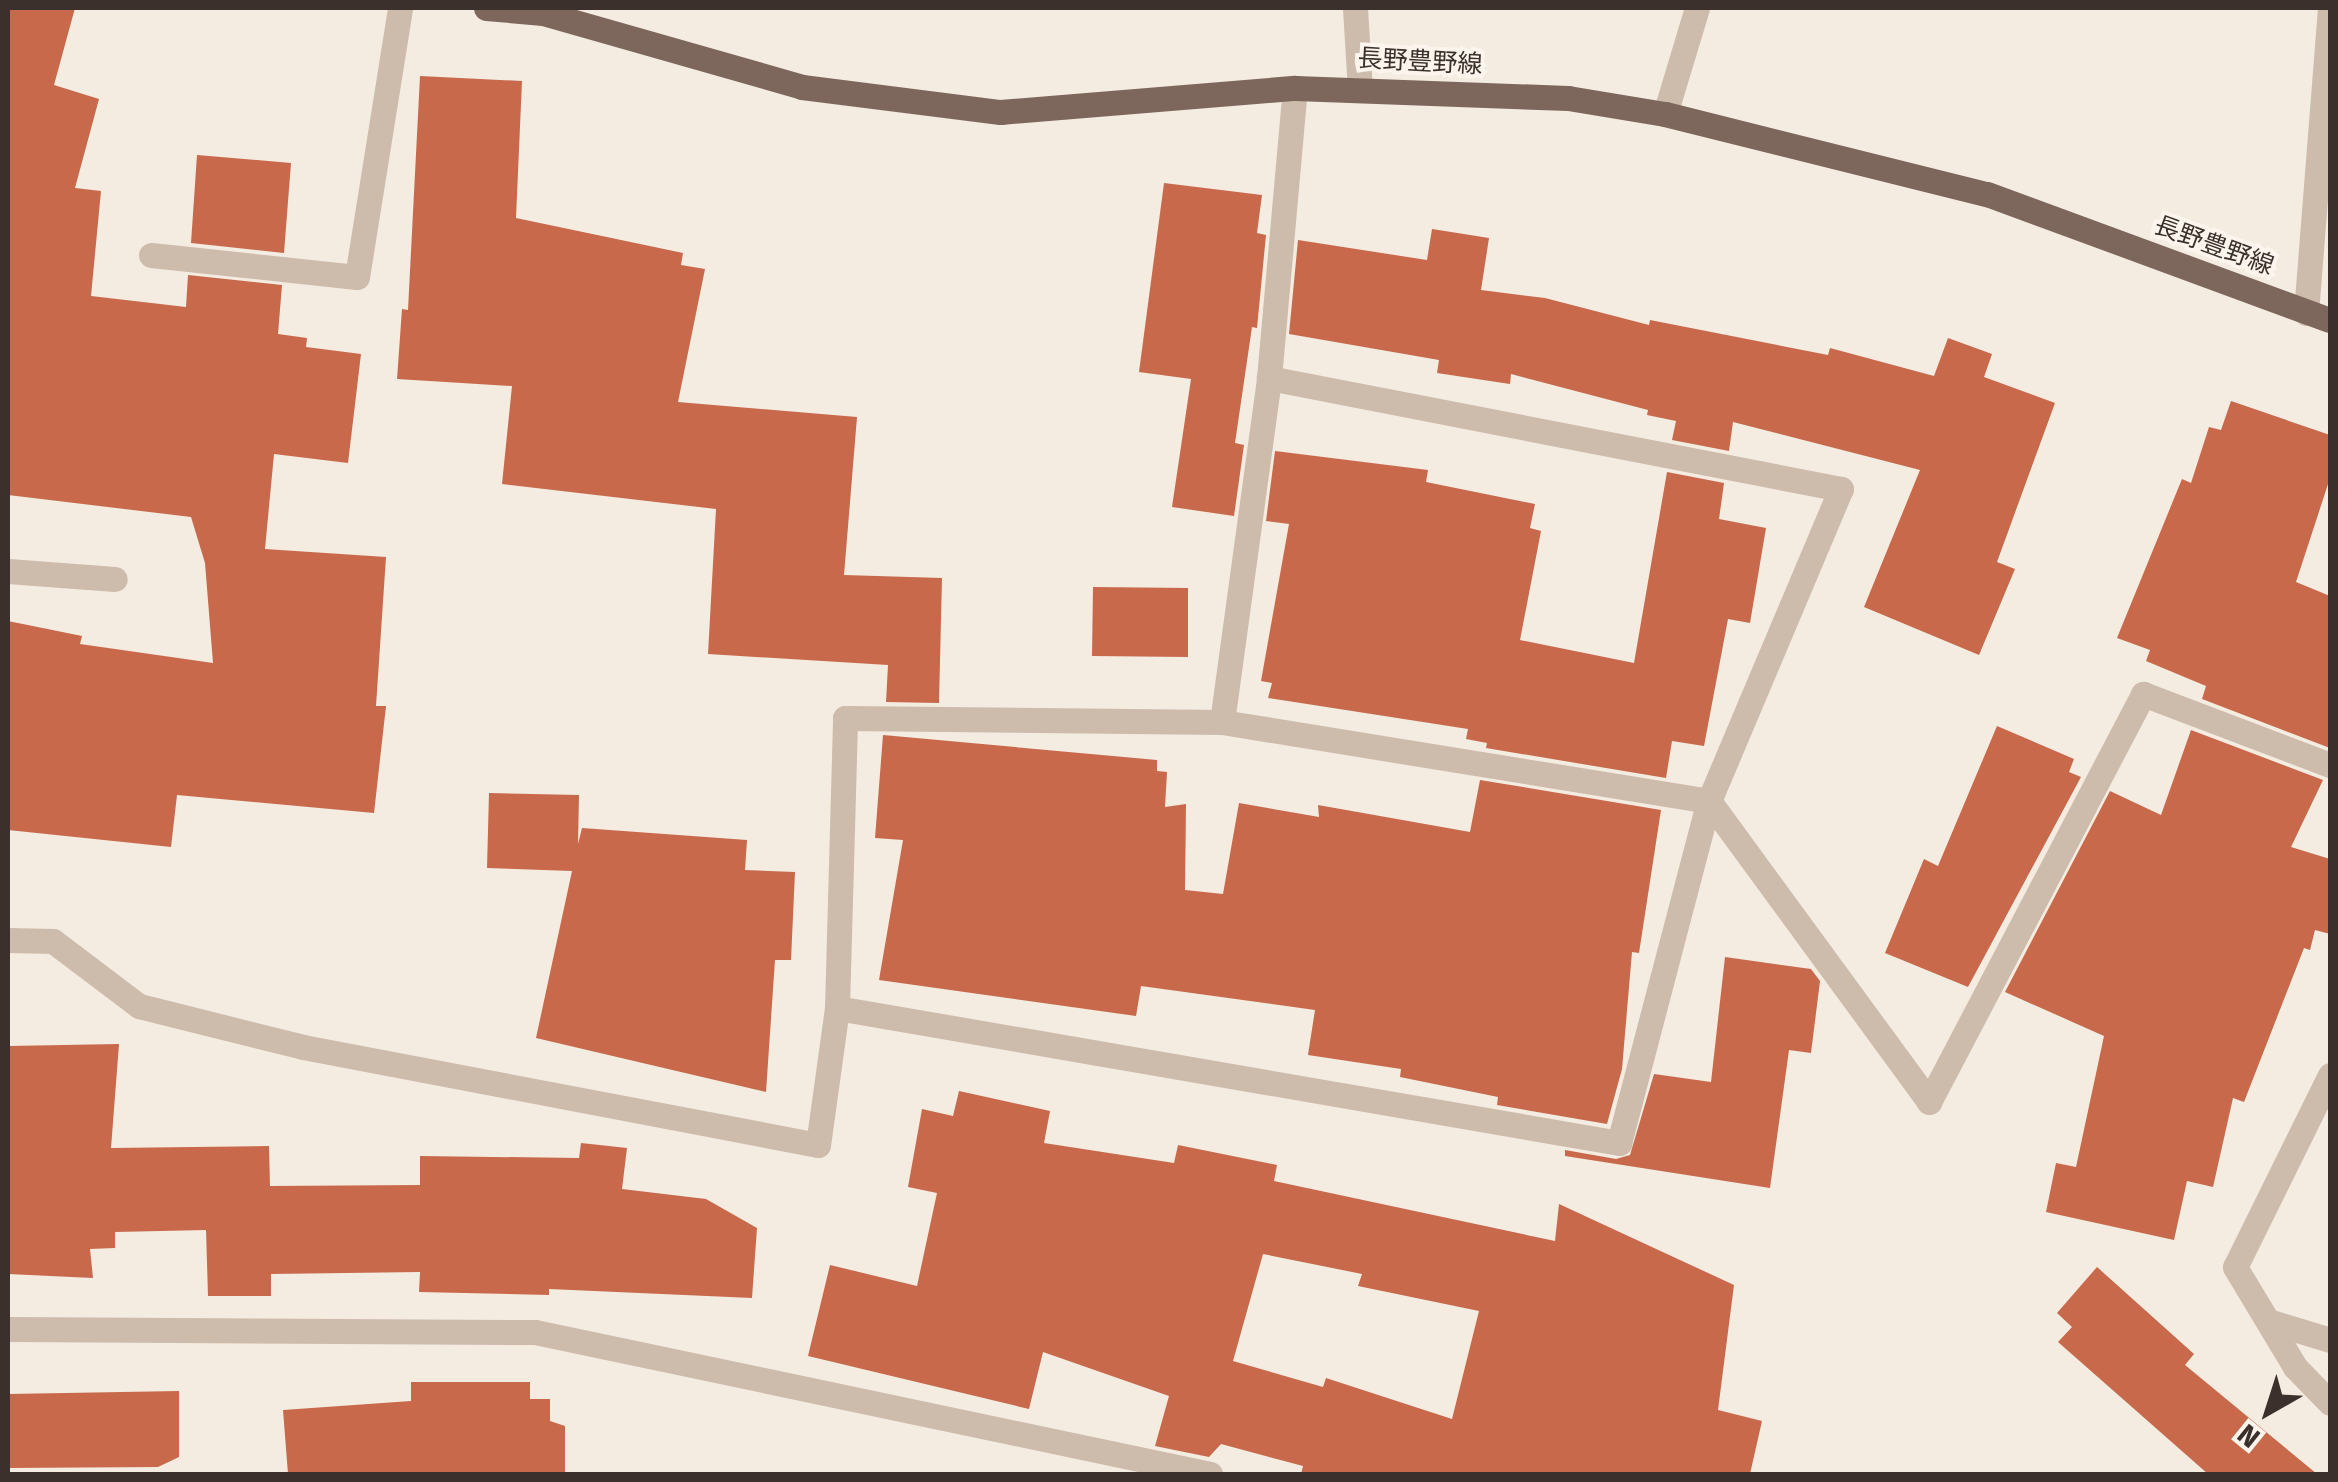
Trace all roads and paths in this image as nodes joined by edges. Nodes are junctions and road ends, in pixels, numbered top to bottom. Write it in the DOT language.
graph roads {
  1 [pos="400,8"];
  2 [pos="486,8"];
  3 [pos="1355,8"];
  4 [pos="1697,8"];
  5 [pos="2330,8"];
  6 [pos="539,10"];
  7 [pos="1294,88"];
  8 [pos="1360,89"];
  9 [pos="1664,114"];
  10 [pos="150,255"];
  11 [pos="2318,316"];
  12 [pos="1269,378"];
  13 [pos="8,571"];
  14 [pos="115,579"];
  15 [pos="1222,722"];
  16 [pos="2330,765"];
  17 [pos="1708,801"];
  18 [pos="8,940"];
  19 [pos="837,1008"];
  20 [pos="2330,1075"];
  21 [pos="2268,1321"];
  22 [pos="8,1329"];
  23 [pos="2330,1340"];
  24 [pos="2330,1402"];
  25 [pos="1210,1474"];
  1 -- 10 [label="street"];
  2 -- 6 [label="main road, 長野豊野線"];
  3 -- 8 [label="street"];
  4 -- 9 [label="street"];
  5 -- 11 [label="street"];
  6 -- 7 [label="main road, 長野豊野線"];
  7 -- 8 [label="main road, 長野豊野線"];
  7 -- 12 [label="street"];
  8 -- 9 [label="main road, 長野豊野線"];
  9 -- 11 [label="main road, 長野豊野線"];
  12 -- 15 [label="street"];
  12 -- 17 [label="street"];
  13 -- 14 [label="street"];
  15 -- 17 [label="street"];
  15 -- 19 [label="street"];
  16 -- 17 [label="street"];
  17 -- 19 [label="street"];
  18 -- 19 [label="street"];
  20 -- 21 [label="street"];
  21 -- 23 [label="street"];
  21 -- 24 [label="street"];
  22 -- 25 [label="street"];
}
